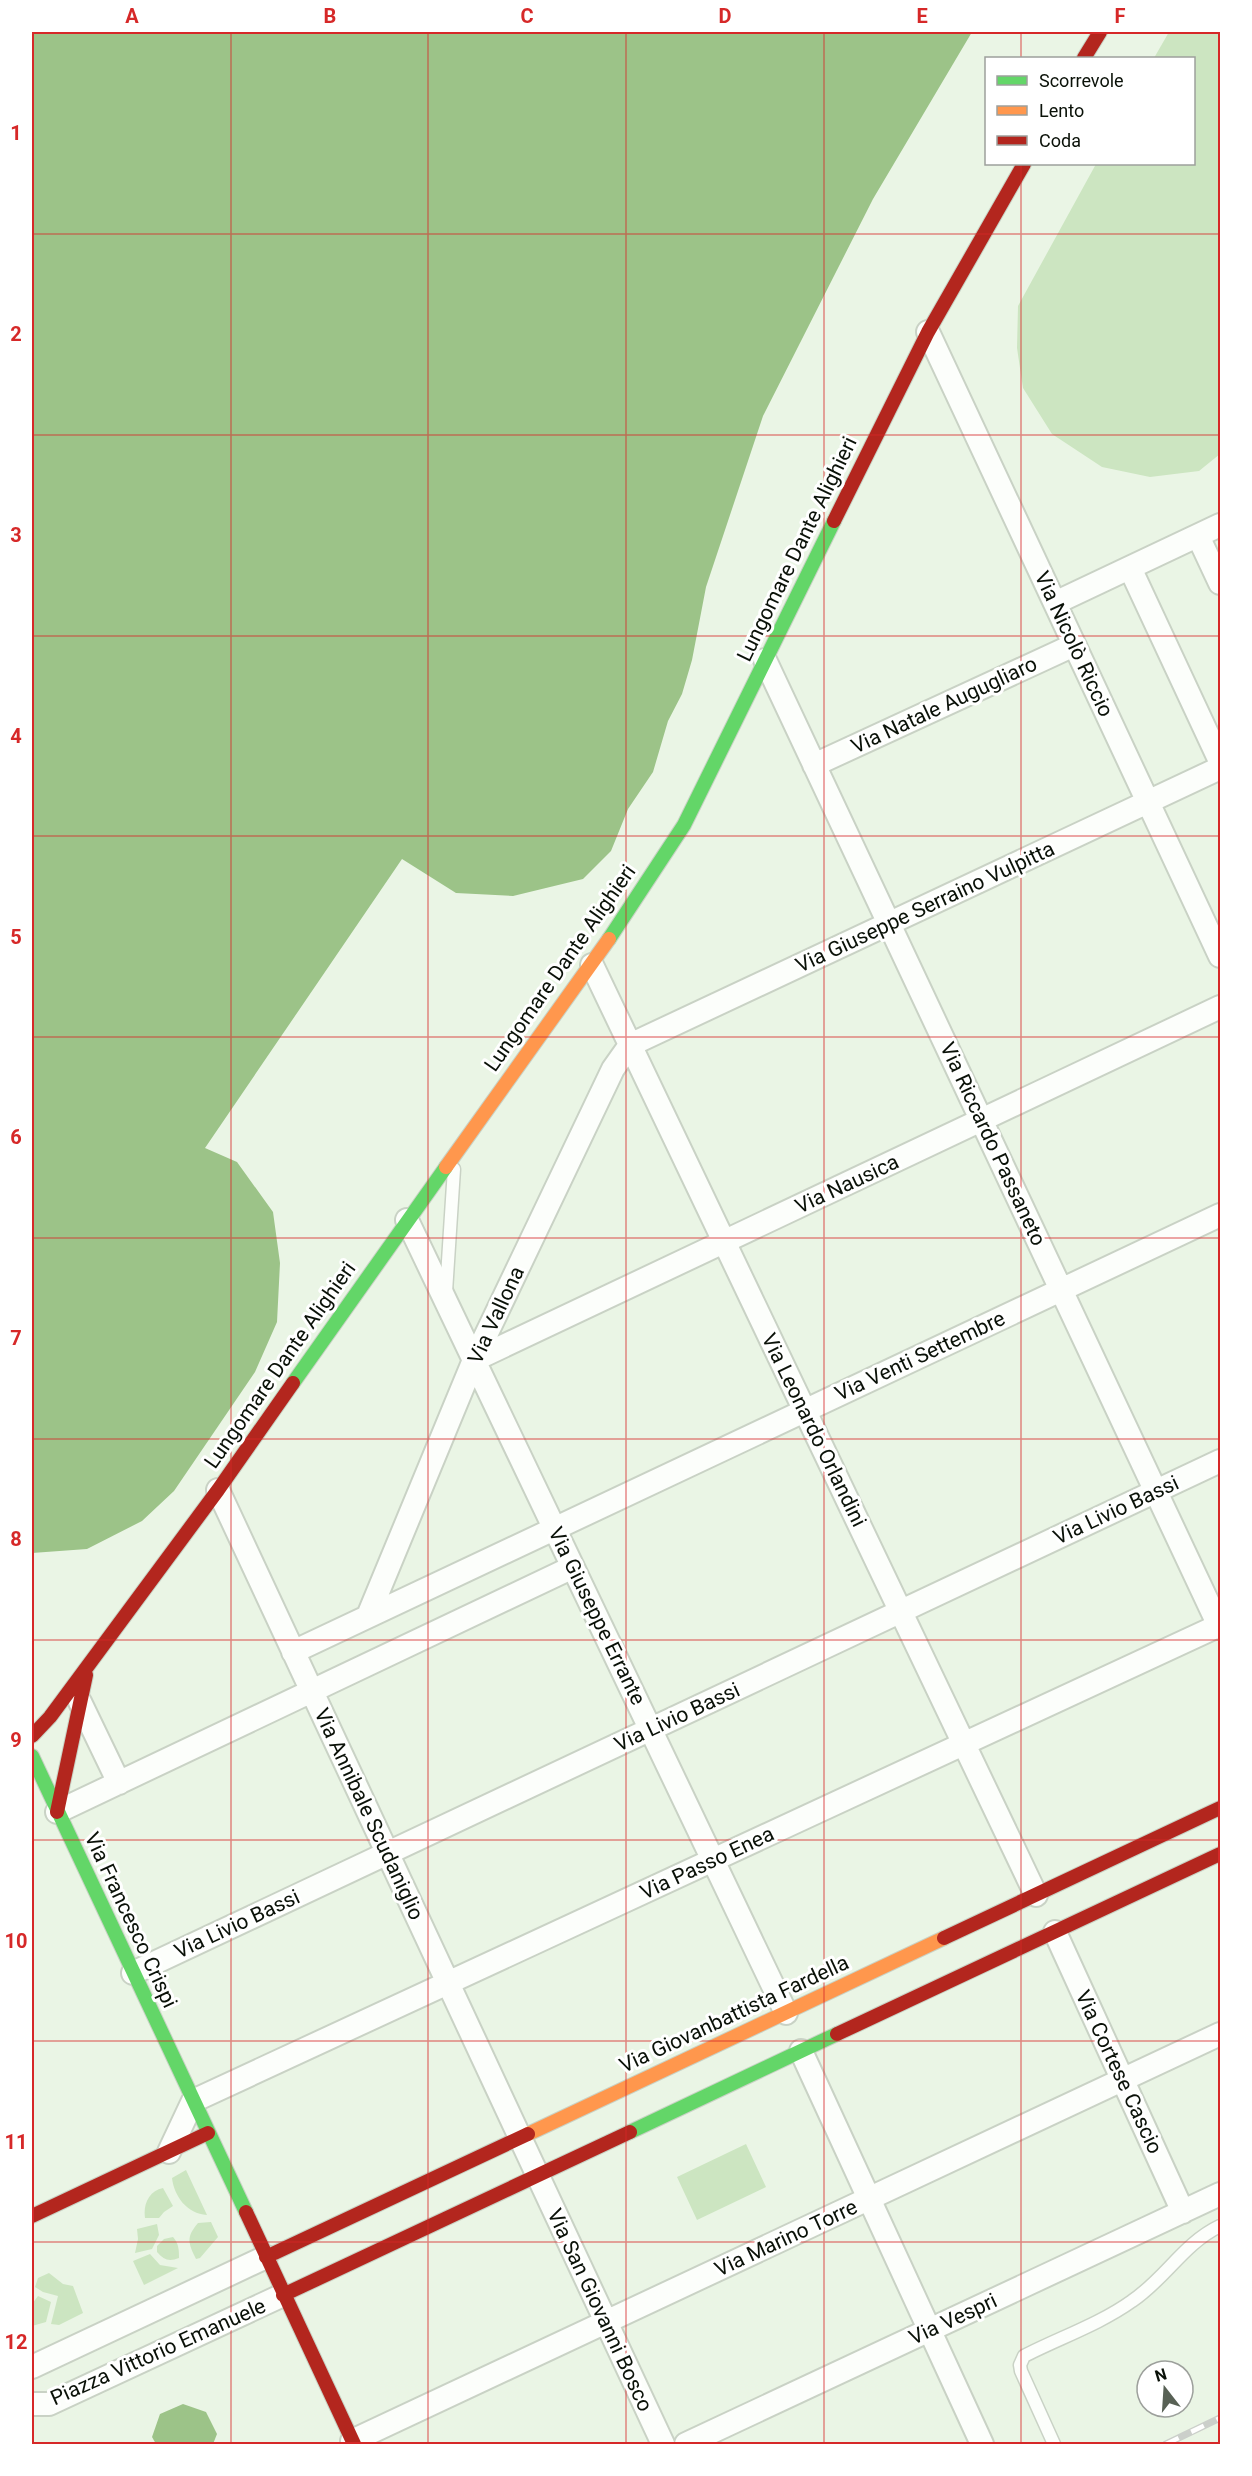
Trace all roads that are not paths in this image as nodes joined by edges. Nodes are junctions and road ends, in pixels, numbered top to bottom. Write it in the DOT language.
graph roads {
  1 [pos="1100,32"];
  2 [pos="1085,57"];
  3 [pos="1023,165"];
  4 [pos="928,332"];
  5 [pos="1221,525"];
  6 [pos="1198,536"];
  7 [pos="1130,568"];
  8 [pos="1221,583"];
  9 [pos="1055,603"];
  10 [pos="1074,645"];
  11 [pos="765,660"];
  12 [pos="1221,760"];
  13 [pos="814,765"];
  14 [pos="1221,768"];
  15 [pos="1148,802"];
  16 [pos="889,924"];
  17 [pos="1221,956"];
  18 [pos="592,965"];
  19 [pos="1221,1007"];
  20 [pos="630,1045"];
  21 [pos="982,1120"];
  22 [pos="455,1154"];
  23 [pos="1221,1215"];
  24 [pos="407,1220"];
  25 [pos="724,1242"];
  26 [pos="1061,1290"];
  27 [pos="445,1299"];
  28 [pos="474,1360"];
  29 [pos="805,1410"];
  30 [pos="1221,1461"];
  31 [pos="218,1490"];
  32 [pos="1156,1491"];
  33 [pos="555,1528"];
  34 [pos="573,1567"];
  35 [pos="901,1612"];
  36 [pos="368,1616"];
  37 [pos="1220,1626"];
  38 [pos="293,1652"];
  39 [pos="87,1666"];
  40 [pos="312,1691"];
  41 [pos="80,1702"];
  42 [pos="651,1729"];
  43 [pos="32,1736"];
  44 [pos="964,1744"];
  45 [pos="32,1756"];
  46 [pos="119,1783"];
  47 [pos="1221,1808"];
  48 [pos="57,1812"];
  49 [pos="387,1853"];
  50 [pos="1221,1854"];
  51 [pos="713,1860"];
  52 [pos="1036,1895"];
  53 [pos="1054,1932"];
  54 [pos="133,1973"];
  55 [pos="448,1983"];
  56 [pos="786,2013"];
  57 [pos="1221,2034"];
  58 [pos="801,2051"];
  59 [pos="1123,2080"];
  60 [pos="193,2101"];
  61 [pos="208,2133"];
  62 [pos="520,2138"];
  63 [pos="169,2152"];
  64 [pos="537,2175"];
  65 [pos="1221,2194"];
  66 [pos="869,2199"];
  67 [pos="1183,2212"];
  68 [pos="32,2216"];
  69 [pos="1221,2226"];
  70 [pos="266,2257"];
  71 [pos="283,2295"];
  72 [pos="606,2322"];
  73 [pos="930,2330"];
  74 [pos="32,2367"];
  75 [pos="32,2404"];
  76 [pos="350,2443"];
  77 [pos="663,2445"];
  78 [pos="686,2445"];
  79 [pos="982,2445"];
  80 [pos="1054,2445"];
  1 -- 2 [label="main road"];
  3 -- 4 [label="main road, Lungomare Dante Alighieri"];
  4 -- 9 [label="street, Via Nicolò Riccio"];
  4 -- 11 [label="main road, Lungomare Dante Alighieri"];
  5 -- 6 [label="street"];
  6 -- 7 [label="street"];
  6 -- 8 [label="street"];
  7 -- 9 [label="street"];
  7 -- 12 [label="street"];
  9 -- 10 [label="street, Via Nicolò Riccio"];
  10 -- 13 [label="street, Via Natale Augugliaro"];
  10 -- 15 [label="street, Via Nicolò Riccio"];
  11 -- 13 [label="street, Via Riccardo Passaneto"];
  11 -- 18 [label="main road, Lungomare Dante Alighieri"];
  13 -- 16 [label="street, Via Riccardo Passaneto"];
  14 -- 15 [label="street, Via Giuseppe Serraino Vulpitta"];
  15 -- 16 [label="street, Via Giuseppe Serraino Vulpitta"];
  15 -- 17 [label="street, Via Nicolò Riccio"];
  16 -- 20 [label="street, Via Giuseppe Serraino Vulpitta"];
  16 -- 21 [label="street, Via Riccardo Passaneto"];
  18 -- 20 [label="street, Via Leonardo Orlandini"];
  18 -- 22 [label="main road, Lungomare Dante Alighieri"];
  19 -- 21 [label="street, Via Nausica"];
  20 -- 25 [label="street, Via Leonardo Orlandini"];
  20 -- 28 [label="street, Via Vallona"];
  21 -- 25 [label="street, Via Nausica"];
  21 -- 26 [label="street, Via Riccardo Passaneto"];
  22 -- 24 [label="main road, Lungomare Dante Alighieri"];
  22 -- 27 [label="lane"];
  23 -- 26 [label="street, Via Venti Settembre"];
  24 -- 27 [label="street, Via Giuseppe Errante"];
  24 -- 31 [label="main road, Lungomare Dante Alighieri"];
  25 -- 28 [label="street, Via Nausica"];
  25 -- 29 [label="street, Via Leonardo Orlandini"];
  26 -- 29 [label="street, Via Venti Settembre"];
  26 -- 32 [label="street, Via Riccardo Passaneto"];
  27 -- 28 [label="street, Via Giuseppe Errante"];
  28 -- 33 [label="street, Via Giuseppe Errante"];
  28 -- 36 [label="street, Via Vallona"];
  29 -- 33 [label="street, Via Venti Settembre"];
  29 -- 35 [label="street, Via Leonardo Orlandini"];
  30 -- 32 [label="street, Via Livio Bassi"];
  31 -- 38 [label="street, Via Annibale Scudaniglio"];
  31 -- 39 [label="main road, Lungomare Dante Alighieri"];
  32 -- 35 [label="street, Via Livio Bassi"];
  32 -- 37 [label="street, Via Riccardo Passaneto"];
  33 -- 34 [label="street, Via Giuseppe Errante"];
  33 -- 36 [label="street, Via Venti Settembre"];
  34 -- 40 [label="street"];
  34 -- 42 [label="street, Via Giuseppe Errante"];
  35 -- 42 [label="street, Via Livio Bassi"];
  35 -- 44 [label="street, Via Leonardo Orlandini"];
  36 -- 38 [label="street, Via Venti Settembre"];
  37 -- 44 [label="street, Via Passo Enea"];
  38 -- 40 [label="street, Via Annibale Scudaniglio"];
  39 -- 41 [label="main road"];
  39 -- 43 [label="main road, Lungomare Dante Alighieri"];
  40 -- 46 [label="street"];
  40 -- 49 [label="street, Via Annibale Scudaniglio"];
  41 -- 46 [label="street"];
  41 -- 48 [label="main road"];
  42 -- 49 [label="street, Via Livio Bassi"];
  42 -- 51 [label="street, Via Giuseppe Errante"];
  44 -- 51 [label="street, Via Passo Enea"];
  44 -- 52 [label="street, Via Leonardo Orlandini"];
  45 -- 48 [label="main road, Via Francesco Crispi"];
  46 -- 48 [label="street"];
  47 -- 52 [label="main road, Via Giovanbattista Fardella"];
  48 -- 54 [label="main road, Via Francesco Crispi"];
  49 -- 54 [label="street, Via Livio Bassi"];
  49 -- 55 [label="street, Via Annibale Scudaniglio"];
  50 -- 53 [label="main road"];
  51 -- 55 [label="street, Via Passo Enea"];
  51 -- 56 [label="street, Via Giuseppe Errante"];
  52 -- 56 [label="main road, Via Giovanbattista Fardella"];
  53 -- 58 [label="main road"];
  53 -- 59 [label="street, Via Cortese Cascio"];
  54 -- 60 [label="main road, Via Francesco Crispi"];
  55 -- 60 [label="street, Via Passo Enea"];
  55 -- 62 [label="street, Via Annibale Scudaniglio"];
  56 -- 62 [label="main road, Via Giovanbattista Fardella"];
  57 -- 59 [label="street, Via Marino Torre"];
  58 -- 64 [label="main road"];
  58 -- 66 [label="street"];
  59 -- 66 [label="street, Via Marino Torre"];
  59 -- 67 [label="street, Via Cortese Cascio"];
  60 -- 61 [label="main road, Via Francesco Crispi"];
  60 -- 63 [label="street"];
  61 -- 63 [label="main road"];
  61 -- 70 [label="main road, Via Francesco Crispi"];
  62 -- 64 [label="street, Via San Giovanni Bosco"];
  62 -- 70 [label="main road, Via Giovanbattista Fardella"];
  63 -- 68 [label="main road"];
  64 -- 71 [label="main road"];
  64 -- 72 [label="street, Via San Giovanni Bosco"];
  65 -- 67 [label="street, Via Vespri"];
  66 -- 72 [label="street, Via Marino Torre"];
  66 -- 73 [label="street"];
  67 -- 73 [label="street, Via Vespri"];
  69 -- 80 [label="lane"];
  70 -- 71 [label="main road, Via Francesco Crispi"];
  70 -- 74 [label="street, Piazza Vittorio Emanuele"];
  71 -- 75 [label="street, Piazza Vittorio Emanuele"];
  71 -- 76 [label="main road, Via Francesco Crispi"];
  72 -- 76 [label="street, Via Marino Torre"];
  72 -- 77 [label="street, Via San Giovanni Bosco"];
  73 -- 78 [label="street, Via Vespri"];
  73 -- 79 [label="street"];
}
